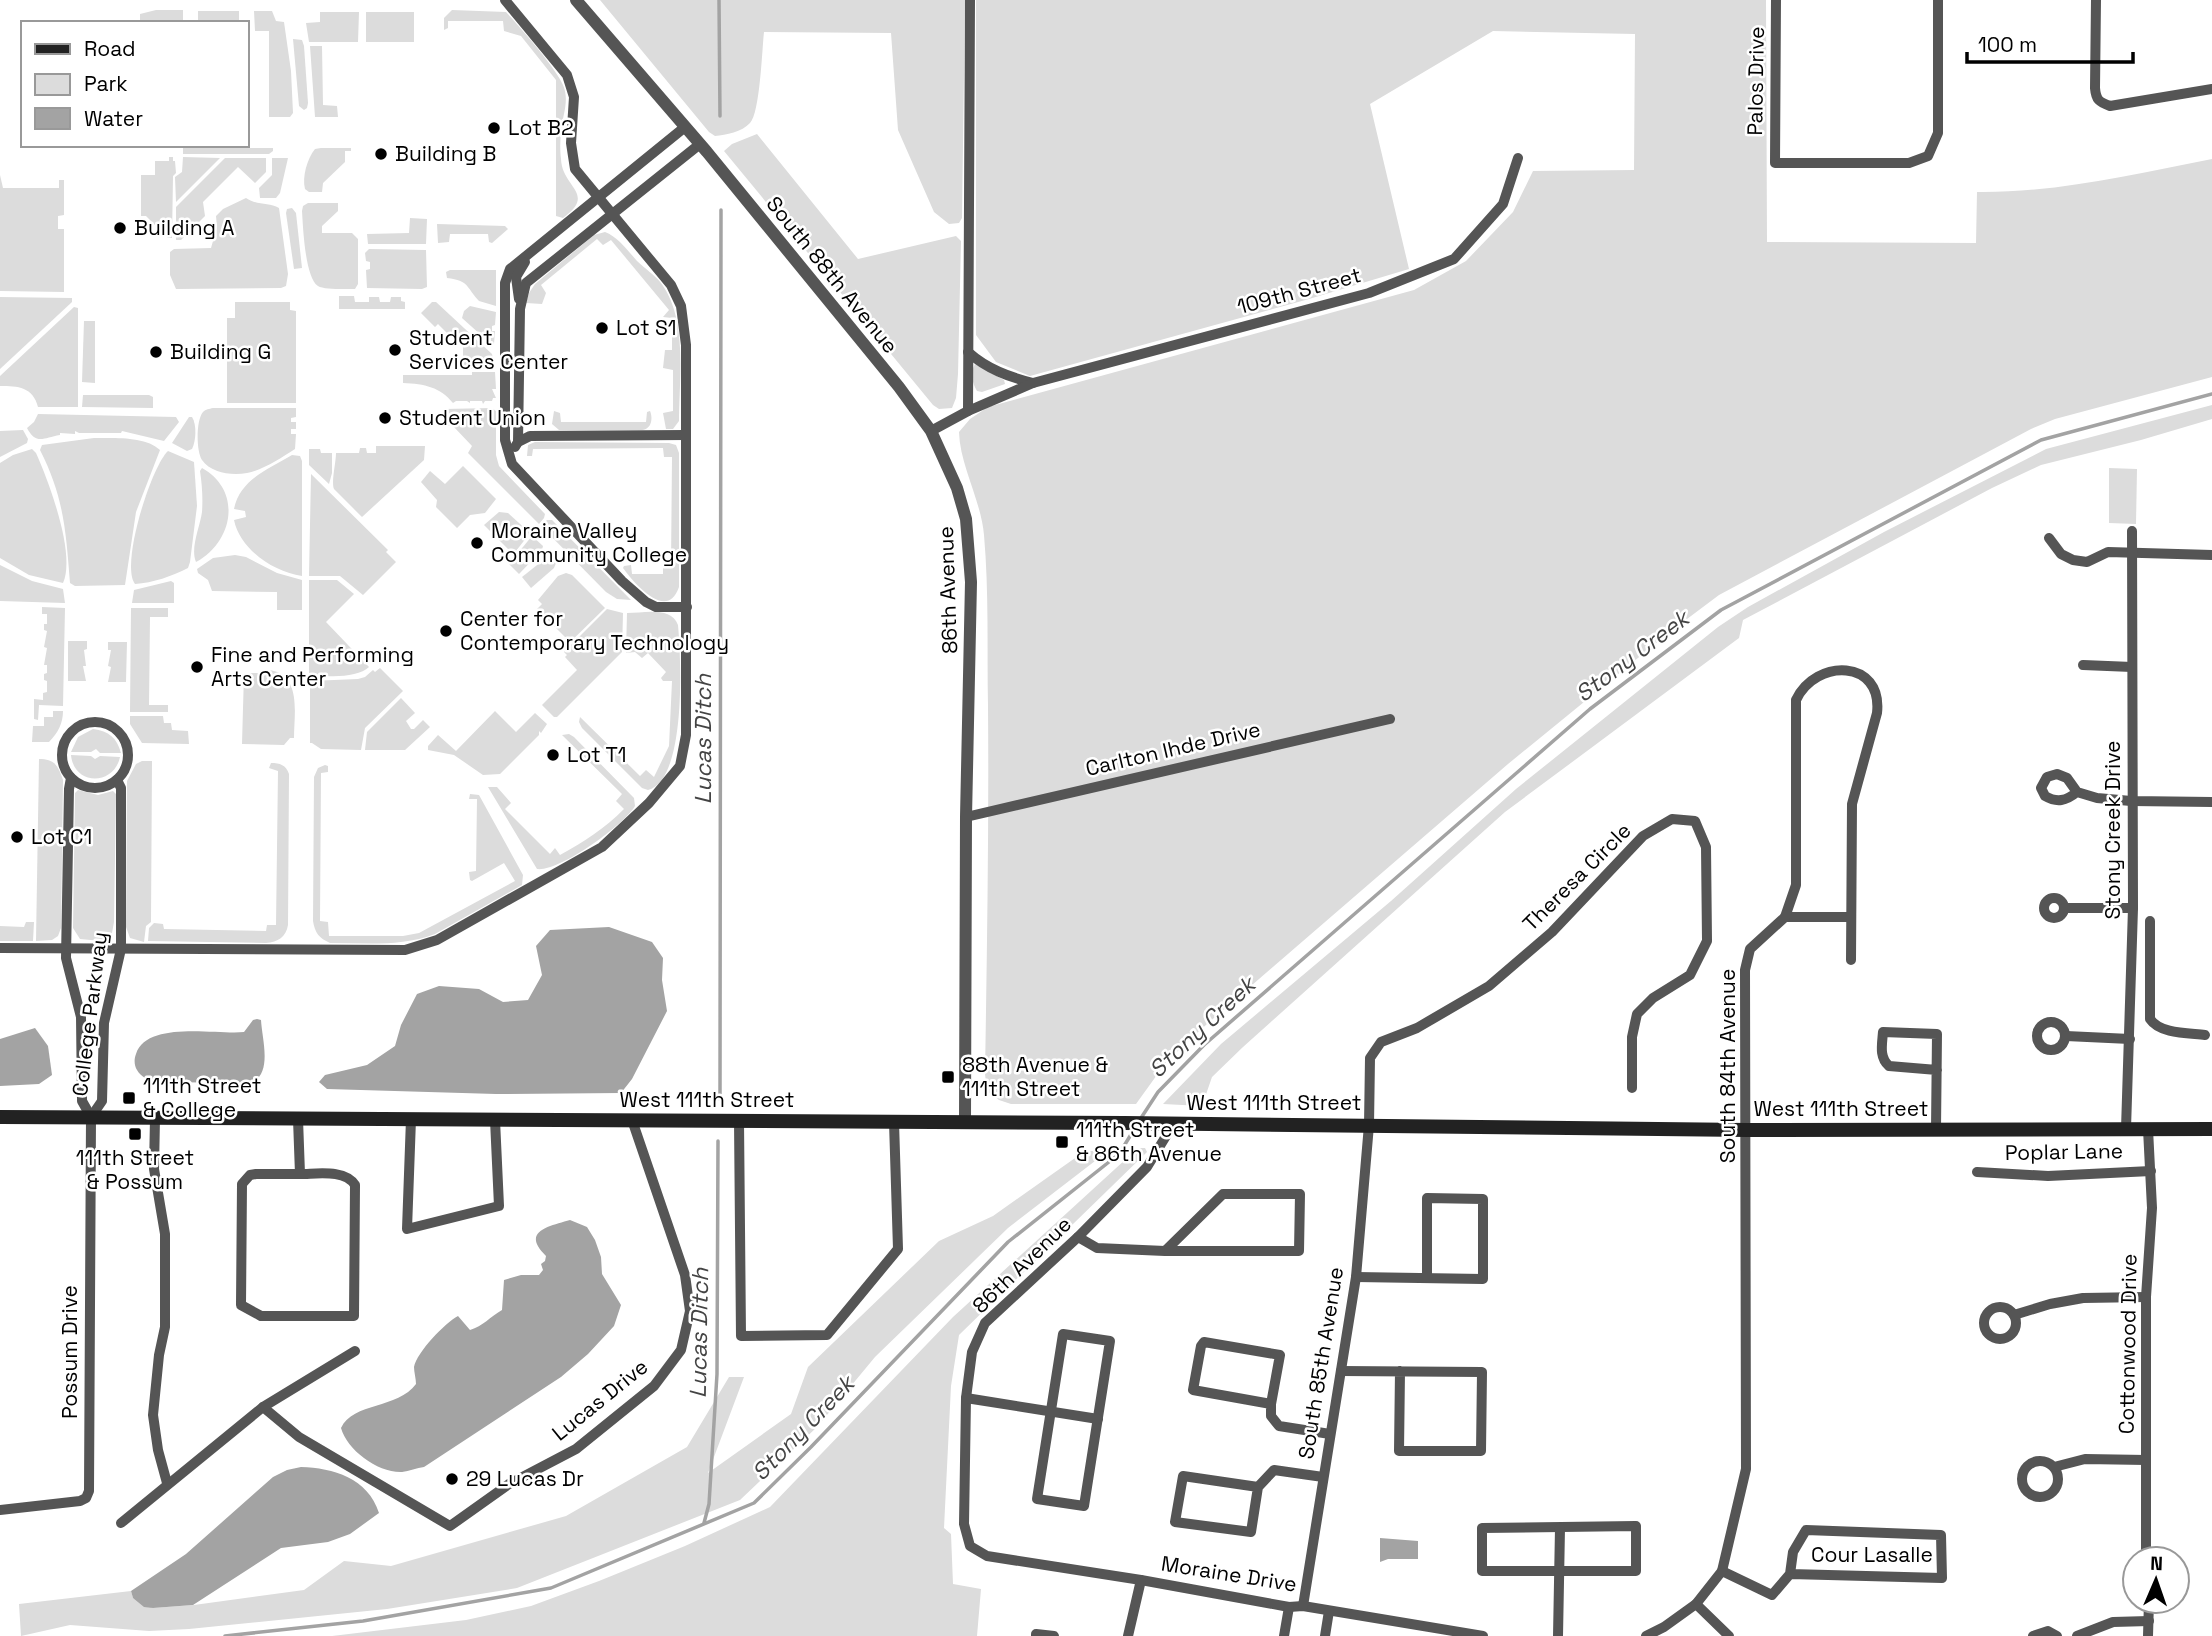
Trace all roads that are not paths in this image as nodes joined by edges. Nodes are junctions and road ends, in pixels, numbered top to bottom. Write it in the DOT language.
graph roads {
  1 [pos="505,0"];
  2 [pos="576,0"];
  3 [pos="970,0"];
  4 [pos="1776,0"];
  5 [pos="1938,0"];
  6 [pos="2096,0"];
  7 [pos="2212,89"];
  8 [pos="685,127"];
  9 [pos="700,144"];
  10 [pos="1518,158"];
  11 [pos="599,197"];
  12 [pos="611,214"];
  13 [pos="528,256"];
  14 [pos="520,302"];
  15 [pos="968,352"];
  16 [pos="1033,383"];
  17 [pos="968,411"];
  18 [pos="931,431"];
  19 [pos="686,435"];
  20 [pos="518,442"];
  21 [pos="511,455"];
  22 [pos="2132,531"];
  23 [pos="2049,538"];
  24 [pos="2132,555"];
  25 [pos="2212,555"];
  26 [pos="687,607"];
  27 [pos="2083,664"];
  28 [pos="2132,667"];
  29 [pos="1390,719"];
  30 [pos="71,778"];
  31 [pos="117,780"];
  32 [pos="2077,792"];
  33 [pos="2131,801"];
  34 [pos="2212,802"];
  35 [pos="965,817"];
  36 [pos="2064,908"];
  37 [pos="2133,908"];
  38 [pos="1785,917"];
  39 [pos="1850,917"];
  40 [pos="2150,920"];
  41 [pos="0,948"];
  42 [pos="121,948"];
  43 [pos="66,949"];
  44 [pos="1851,960"];
  45 [pos="2132,971"];
  46 [pos="2150,972"];
  47 [pos="2205,1035"];
  48 [pos="2066,1036"];
  49 [pos="2130,1039"];
  50 [pos="1937,1070"];
  51 [pos="1632,1088"];
  52 [pos="0,1117"];
  53 [pos="91,1117"];
  54 [pos="155,1118"];
  55 [pos="298,1119"];
  56 [pos="411,1119"];
  57 [pos="495,1120"];
  58 [pos="632,1120"];
  59 [pos="738,1121"];
  60 [pos="894,1122"];
  61 [pos="965,1122"];
  62 [pos="1174,1124"];
  63 [pos="1369,1125"];
  64 [pos="1936,1129"];
  65 [pos="2126,1129"];
  66 [pos="2148,1129"];
  67 [pos="2212,1129"];
  68 [pos="1747,1130"];
  69 [pos="2151,1171"];
  70 [pos="1977,1172"];
  71 [pos="300,1174"];
  72 [pos="1078,1237"];
  73 [pos="1165,1251"];
  74 [pos="1356,1276"];
  75 [pos="1427,1278"];
  76 [pos="2146,1297"];
  77 [pos="2014,1315"];
  78 [pos="355,1351"];
  79 [pos="1341,1371"];
  80 [pos="1400,1371"];
  81 [pos="966,1398"];
  82 [pos="1271,1404"];
  83 [pos="262,1407"];
  84 [pos="1051,1411"];
  85 [pos="1098,1419"];
  86 [pos="1330,1434"];
  87 [pos="2146,1460"];
  88 [pos="2054,1467"];
  89 [pos="1323,1477"];
  90 [pos="167,1483"];
  91 [pos="1258,1486"];
  92 [pos="0,1510"];
  93 [pos="121,1523"];
  94 [pos="1560,1528"];
  95 [pos="2146,1545"];
  96 [pos="970,1546"];
  97 [pos="1722,1571"];
  98 [pos="1559,1572"];
  99 [pos="1790,1574"];
  100 [pos="1141,1580"];
  101 [pos="1696,1604"];
  102 [pos="1303,1606"];
  103 [pos="1289,1607"];
  104 [pos="1329,1611"];
  105 [pos="2149,1615"];
  106 [pos="2149,1621"];
  107 [pos="1667,1631"];
  108 [pos="1036,1636"];
  109 [pos="1054,1636"];
  110 [pos="1128,1636"];
  111 [pos="1284,1636"];
  112 [pos="1325,1636"];
  113 [pos="1483,1636"];
  114 [pos="1558,1636"];
  115 [pos="1646,1636"];
  116 [pos="1729,1636"];
  117 [pos="2033,1636"];
  118 [pos="2057,1636"];
  119 [pos="2077,1636"];
  120 [pos="2148,1636"];
  1 -- 11 [label="street"];
  2 -- 8 [label="street"];
  3 -- 15 [label="street"];
  4 -- 5 [label="street, Palos Drive"];
  6 -- 7 [label="street"];
  8 -- 9 [label="street, South 88th Avenue"];
  8 -- 11 [label="street"];
  9 -- 12 [label="street"];
  9 -- 18 [label="street, South 88th Avenue"];
  10 -- 16 [label="street, 109th Street"];
  11 -- 12 [label="street"];
  11 -- 13 [label="street"];
  12 -- 14 [label="street"];
  12 -- 19 [label="street"];
  13 -- 14 [label="street"];
  13 -- 21 [label="street"];
  14 -- 20 [label="street"];
  15 -- 16 [label="street"];
  15 -- 17 [label="street"];
  16 -- 17 [label="street, 109th Street"];
  17 -- 18 [label="street"];
  18 -- 35 [label="street, 86th Avenue"];
  19 -- 20 [label="street"];
  19 -- 26 [label="street"];
  20 -- 21 [label="street"];
  21 -- 26 [label="street"];
  22 -- 24 [label="street, Stony Creek Drive"];
  23 -- 24 [label="street"];
  24 -- 25 [label="street"];
  24 -- 28 [label="street, Stony Creek Drive"];
  26 -- 42 [label="street"];
  27 -- 28 [label="street"];
  28 -- 33 [label="street, Stony Creek Drive"];
  29 -- 35 [label="street, Carlton Ihde Drive"];
  30 -- 31 [label="street"];
  30 -- 31 [label="street, College Parkway"];
  30 -- 43 [label="street, College Parkway"];
  31 -- 42 [label="street, College Parkway"];
  32 -- 33 [label="street"];
  33 -- 34 [label="street"];
  33 -- 37 [label="street, Stony Creek Drive"];
  35 -- 61 [label="street, 86th Avenue"];
  36 -- 37 [label="street"];
  37 -- 45 [label="street, Stony Creek Drive"];
  38 -- 39 [label="street"];
  38 -- 39 [label="street, South 84th Avenue"];
  38 -- 68 [label="street, South 84th Avenue"];
  39 -- 44 [label="street, South 84th Avenue"];
  40 -- 46 [label="street"];
  41 -- 43 [label="street"];
  42 -- 43 [label="street"];
  42 -- 53 [label="street, College Parkway"];
  43 -- 53 [label="street, College Parkway"];
  45 -- 46 [label="street"];
  45 -- 49 [label="street, Stony Creek Drive"];
  46 -- 47 [label="street"];
  48 -- 49 [label="street"];
  49 -- 65 [label="street, Stony Creek Drive"];
  50 -- 50 [label="street"];
  50 -- 64 [label="street"];
  51 -- 63 [label="street, Theresa Circle"];
  52 -- 53 [label="main road, West 111th Street"];
  53 -- 54 [label="main road, West 111th Street"];
  53 -- 92 [label="street, Possum Drive"];
  54 -- 55 [label="main road, West 111th Street"];
  54 -- 90 [label="street"];
  55 -- 56 [label="main road, West 111th Street"];
  55 -- 71 [label="street"];
  56 -- 57 [label="main road, West 111th Street"];
  56 -- 57 [label="street"];
  57 -- 58 [label="main road, West 111th Street"];
  58 -- 59 [label="main road, West 111th Street"];
  58 -- 83 [label="street, Lucas Drive"];
  59 -- 60 [label="main road, West 111th Street"];
  59 -- 60 [label="street"];
  60 -- 61 [label="main road, West 111th Street"];
  61 -- 62 [label="main road, West 111th Street"];
  62 -- 63 [label="main road, West 111th Street"];
  62 -- 72 [label="street, 86th Avenue"];
  63 -- 68 [label="main road, West 111th Street"];
  63 -- 74 [label="street, South 85th Avenue"];
  64 -- 65 [label="main road, West 111th Street"];
  64 -- 68 [label="main road, West 111th Street"];
  65 -- 66 [label="main road, West 111th Street"];
  66 -- 67 [label="main road, West 111th Street"];
  66 -- 69 [label="street, Cottonwood Drive"];
  68 -- 97 [label="street, South 84th Avenue"];
  69 -- 70 [label="street, Poplar Lane"];
  69 -- 76 [label="street, Cottonwood Drive"];
  71 -- 71 [label="street"];
  72 -- 73 [label="street"];
  72 -- 81 [label="street, 86th Avenue"];
  73 -- 73 [label="street"];
  74 -- 75 [label="street"];
  74 -- 79 [label="street, South 85th Avenue"];
  75 -- 75 [label="street"];
  76 -- 77 [label="street"];
  76 -- 87 [label="street, Cottonwood Drive"];
  78 -- 83 [label="street"];
  79 -- 80 [label="street"];
  79 -- 86 [label="street, South 85th Avenue"];
  80 -- 80 [label="street"];
  81 -- 84 [label="street"];
  81 -- 96 [label="street, 86th Avenue"];
  82 -- 82 [label="street"];
  82 -- 86 [label="street"];
  83 -- 90 [label="street"];
  84 -- 85 [label="street"];
  84 -- 85 [label="street"];
  84 -- 85 [label="street"];
  86 -- 89 [label="street, South 85th Avenue"];
  87 -- 88 [label="street"];
  87 -- 95 [label="street, Cottonwood Drive"];
  89 -- 91 [label="street"];
  89 -- 102 [label="street, South 85th Avenue"];
  90 -- 93 [label="street"];
  91 -- 91 [label="street"];
  94 -- 98 [label="street"];
  94 -- 98 [label="street"];
  94 -- 98 [label="street"];
  96 -- 100 [label="street, Moraine Drive"];
  97 -- 99 [label="street, Cour Lasalle"];
  97 -- 101 [label="street, South 84th Avenue"];
  98 -- 114 [label="street"];
  99 -- 99 [label="street, Cour Lasalle"];
  100 -- 103 [label="street, Moraine Drive"];
  100 -- 110 [label="street"];
  101 -- 107 [label="street"];
  101 -- 116 [label="street"];
  102 -- 103 [label="street, Moraine Drive"];
  102 -- 104 [label="street, Moraine Drive"];
  103 -- 111 [label="street"];
  104 -- 112 [label="street"];
  104 -- 113 [label="street, Moraine Drive"];
  105 -- 106 [label="street"];
  106 -- 119 [label="street"];
  106 -- 120 [label="street"];
  107 -- 115 [label="street"];
  108 -- 109 [label="street"];
  117 -- 118 [label="street"];
}
